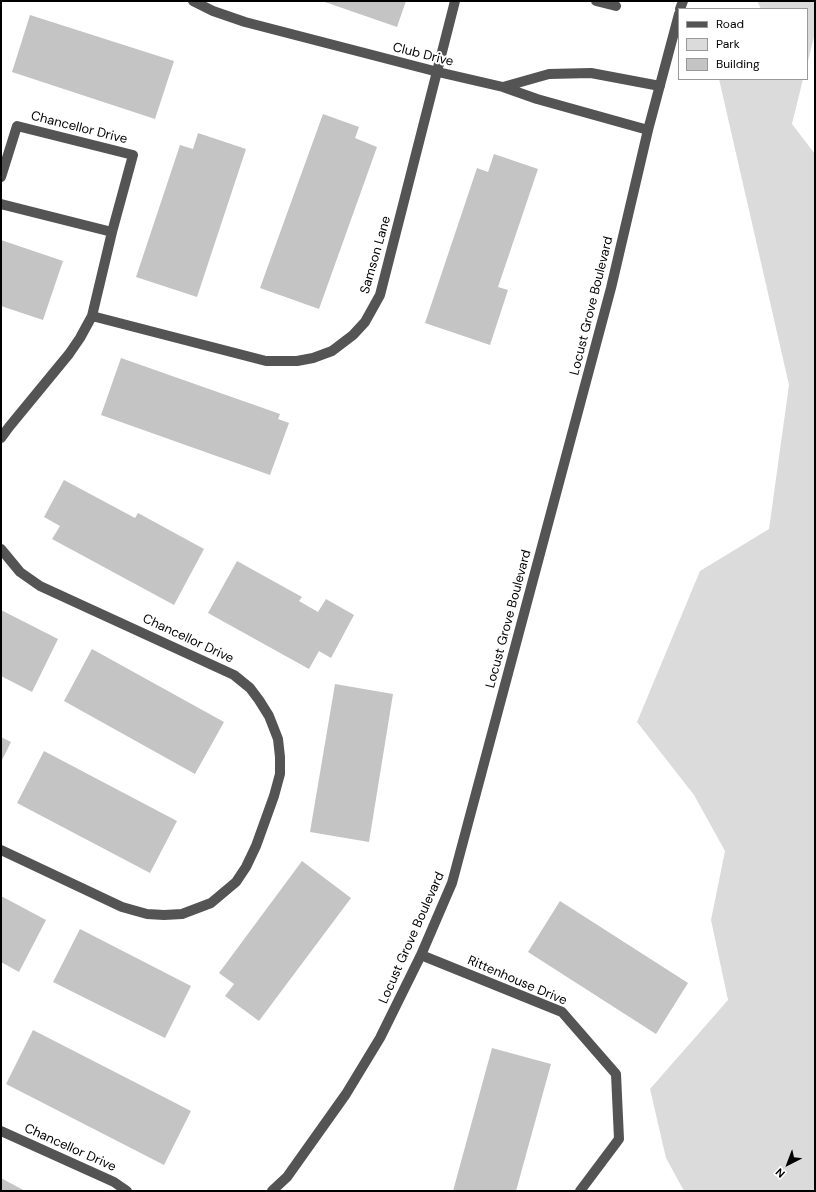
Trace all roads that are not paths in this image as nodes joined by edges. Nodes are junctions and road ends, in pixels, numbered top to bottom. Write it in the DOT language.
graph roads {
  1 [pos="194,1"];
  2 [pos="455,1"];
  3 [pos="596,1"];
  4 [pos="616,6"];
  5 [pos="678,18"];
  6 [pos="438,72"];
  7 [pos="660,86"];
  8 [pos="503,87"];
  9 [pos="648,130"];
  10 [pos="1,177"];
  11 [pos="1,204"];
  12 [pos="112,232"];
  13 [pos="92,316"];
  14 [pos="1,438"];
  15 [pos="1,549"];
  16 [pos="1,850"];
  17 [pos="421,955"];
  18 [pos="1,1131"];
  19 [pos="127,1191"];
  20 [pos="272,1191"];
  21 [pos="580,1191"];
  1 -- 6 [label="street, Club Drive"];
  2 -- 6 [label="street, Samson Lane"];
  3 -- 4 [label="street"];
  5 -- 7 [label="street, Locust Grove Boulevard"];
  6 -- 8 [label="street, Club Drive"];
  6 -- 13 [label="street, Samson Lane"];
  7 -- 8 [label="street"];
  7 -- 9 [label="street, Locust Grove Boulevard"];
  8 -- 9 [label="street, Club Drive"];
  9 -- 17 [label="street, Locust Grove Boulevard"];
  10 -- 12 [label="street, Chancellor Drive"];
  11 -- 12 [label="street"];
  12 -- 13 [label="street, Chancellor Drive"];
  13 -- 14 [label="street, Chancellor Drive"];
  15 -- 16 [label="street, Chancellor Drive"];
  17 -- 20 [label="street, Locust Grove Boulevard"];
  17 -- 21 [label="street, Rittenhouse Drive"];
  18 -- 19 [label="street, Chancellor Drive"];
}
